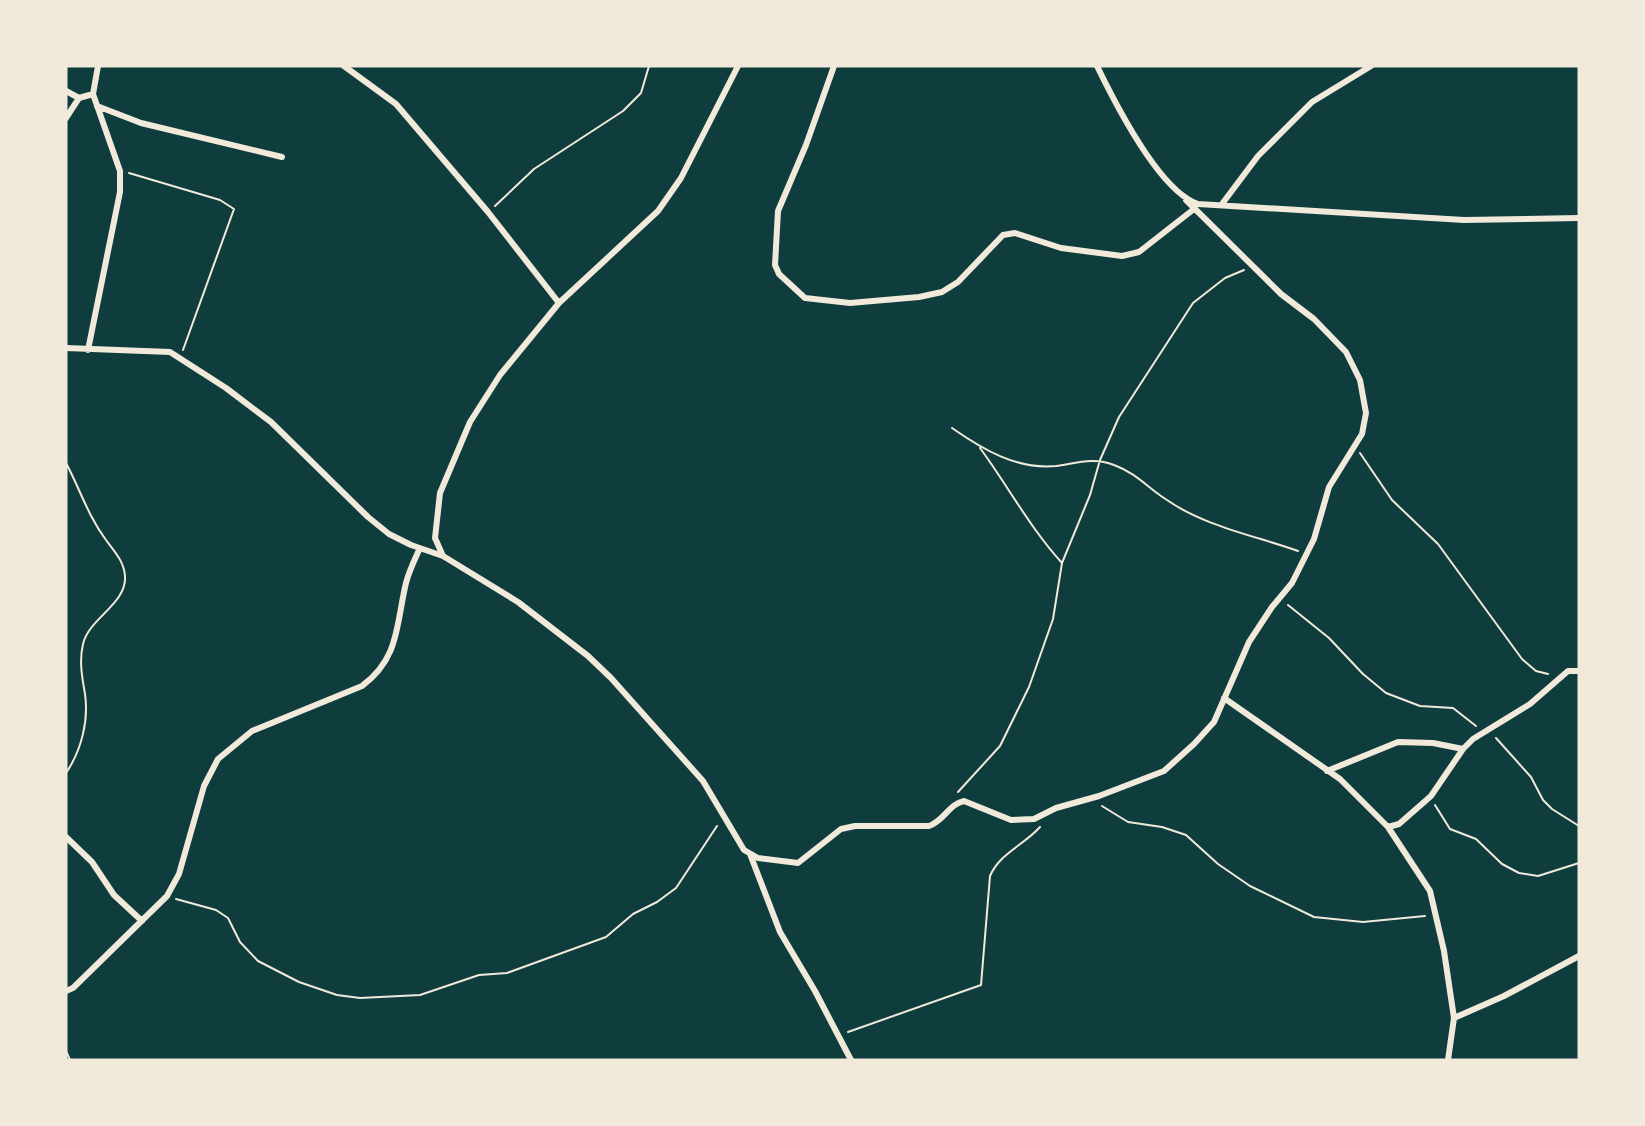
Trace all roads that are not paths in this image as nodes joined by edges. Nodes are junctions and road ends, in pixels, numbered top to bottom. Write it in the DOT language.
graph roads {
  1 [pos="98,66"];
  2 [pos="344,66"];
  3 [pos="738,66"];
  4 [pos="834,66"];
  5 [pos="1097,66"];
  6 [pos="1371,66"];
  7 [pos="66,91"];
  8 [pos="93,94"];
  9 [pos="79,98"];
  10 [pos="97,105"];
  11 [pos="66,118"];
  12 [pos="282,157"];
  13 [pos="1186,200"];
  14 [pos="1222,204"];
  15 [pos="1194,209"];
  16 [pos="1579,218"];
  17 [pos="559,303"];
  18 [pos="66,348"];
  19 [pos="88,350"];
  20 [pos="420,548"];
  21 [pos="443,556"];
  22 [pos="1579,671"];
  23 [pos="1224,698"];
  24 [pos="1463,748"];
  25 [pos="1327,771"];
  26 [pos="1388,827"];
  27 [pos="66,837"];
  28 [pos="750,853"];
  29 [pos="142,921"];
  30 [pos="1579,956"];
  31 [pos="66,991"];
  32 [pos="1454,1018"];
  33 [pos="851,1060"];
  34 [pos="1448,1060"];
  1 -- 8 [label="street"];
  2 -- 17 [label="street"];
  3 -- 17 [label="street"];
  4 -- 15 [label="street"];
  5 -- 13 [label="street"];
  6 -- 14 [label="street"];
  7 -- 9 [label="street"];
  8 -- 9 [label="street"];
  8 -- 10 [label="street"];
  9 -- 11 [label="street"];
  10 -- 12 [label="street"];
  10 -- 19 [label="street"];
  13 -- 14 [label="street"];
  13 -- 15 [label="street"];
  14 -- 16 [label="street"];
  15 -- 23 [label="street"];
  17 -- 21 [label="street"];
  18 -- 19 [label="street"];
  19 -- 20 [label="street"];
  20 -- 21 [label="street"];
  20 -- 29 [label="street"];
  21 -- 28 [label="street"];
  22 -- 24 [label="street"];
  23 -- 25 [label="street"];
  23 -- 28 [label="street"];
  24 -- 25 [label="street"];
  24 -- 26 [label="street"];
  25 -- 26 [label="street"];
  26 -- 32 [label="street"];
  27 -- 29 [label="street"];
  28 -- 33 [label="street"];
  29 -- 31 [label="street"];
  30 -- 32 [label="street"];
  32 -- 34 [label="street"];
}
